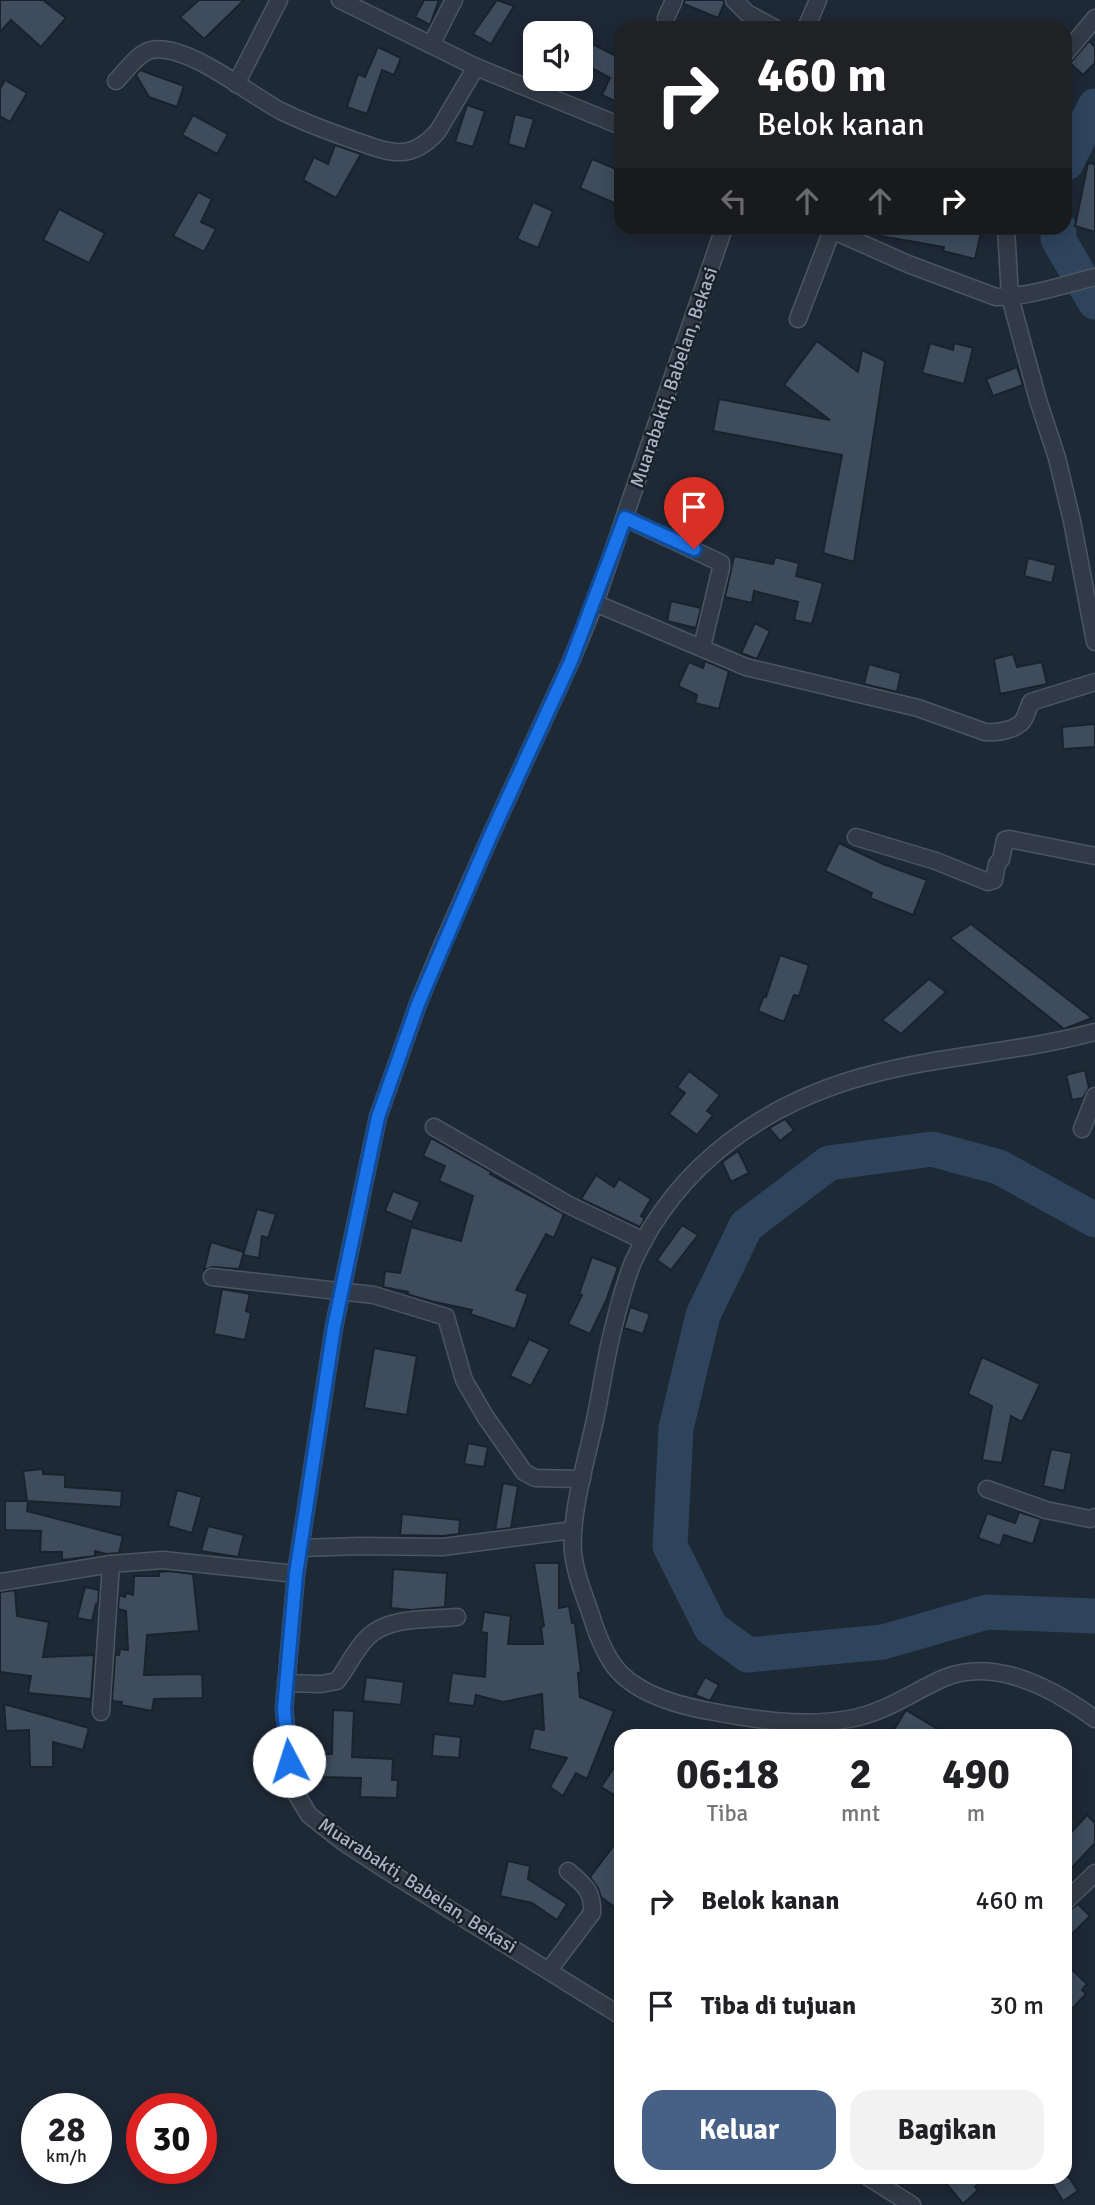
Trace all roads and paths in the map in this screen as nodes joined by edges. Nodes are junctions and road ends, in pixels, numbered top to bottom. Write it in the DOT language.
graph roads {
  1 [pos="279,0"];
  2 [pos="340,0"];
  3 [pos="454,0"];
  4 [pos="674,0"];
  5 [pos="734,0"];
  6 [pos="818,0"];
  7 [pos="360,5"];
  8 [pos="666,18"];
  9 [pos="1095,18"];
  10 [pos="762,21"];
  11 [pos="809,21"];
  12 [pos="431,45"];
  13 [pos="1072,46"];
  14 [pos="476,68"];
  15 [pos="116,82"];
  16 [pos="236,83"];
  17 [pos="614,123"];
  18 [pos="722,235"];
  19 [pos="828,235"];
  20 [pos="863,235"];
  21 [pos="1006,235"];
  22 [pos="1095,278"];
  23 [pos="1010,297"];
  24 [pos="798,319"];
  25 [pos="625,518"];
  26 [pos="595,603"];
  27 [pos="1095,642"];
  28 [pos="702,648"];
  29 [pos="1095,682"];
  30 [pos="856,836"];
  31 [pos="1095,856"];
  32 [pos="1095,1032"];
  33 [pos="1095,1096"];
  34 [pos="434,1127"];
  35 [pos="1082,1129"];
  36 [pos="644,1241"];
  37 [pos="212,1278"];
  38 [pos="341,1293"];
  39 [pos="582,1479"];
  40 [pos="986,1489"];
  41 [pos="1095,1517"];
  42 [pos="573,1530"];
  43 [pos="302,1548"];
  44 [pos="111,1564"];
  45 [pos="296,1574"];
  46 [pos="0,1582"];
  47 [pos="457,1617"];
  48 [pos="286,1683"];
  49 [pos="101,1712"];
  50 [pos="1095,1719"];
  51 [pos="850,1728"];
  52 [pos="568,1871"];
  53 [pos="1095,1873"];
  54 [pos="1072,1895"];
  55 [pos="549,1970"];
  56 [pos="614,2012"];
  57 [pos="879,2184"];
  58 [pos="912,2205"];
  1 -- 16 [label="street"];
  2 -- 7 [label="street"];
  3 -- 12 [label="street"];
  4 -- 8 [label="street"];
  5 -- 10 [label="street"];
  6 -- 11 [label="street"];
  7 -- 12 [label="street"];
  9 -- 13 [label="street"];
  12 -- 14 [label="street"];
  14 -- 16 [label="street"];
  14 -- 17 [label="street"];
  15 -- 16 [label="street"];
  18 -- 25 [label="street, Muarabakti, Babelan, Bekasi"];
  19 -- 24 [label="street"];
  20 -- 23 [label="street"];
  21 -- 23 [label="street"];
  22 -- 23 [label="street"];
  23 -- 27 [label="street"];
  25 -- 26 [label="street, Muarabakti, Babelan, Bekasi"];
  25 -- 28 [label="street"];
  26 -- 28 [label="street"];
  26 -- 38 [label="street, Muarabakti, Babelan, Bekasi"];
  28 -- 29 [label="street"];
  30 -- 31 [label="street"];
  32 -- 36 [label="street"];
  33 -- 35 [label="street"];
  34 -- 36 [label="street"];
  36 -- 39 [label="street"];
  37 -- 38 [label="street"];
  38 -- 39 [label="street"];
  38 -- 43 [label="street, Muarabakti, Babelan, Bekasi"];
  39 -- 42 [label="street"];
  40 -- 41 [label="street"];
  42 -- 43 [label="street"];
  42 -- 51 [label="street"];
  43 -- 45 [label="street, Muarabakti, Babelan, Bekasi"];
  44 -- 45 [label="street"];
  44 -- 46 [label="street"];
  44 -- 49 [label="street"];
  45 -- 48 [label="street, Muarabakti, Babelan, Bekasi"];
  47 -- 48 [label="street"];
  48 -- 55 [label="street, Muarabakti, Babelan, Bekasi"];
  50 -- 51 [label="street"];
  52 -- 55 [label="street"];
  53 -- 54 [label="street"];
  55 -- 56 [label="street, Muarabakti, Babelan, Bekasi"];
  57 -- 58 [label="street"];
}
